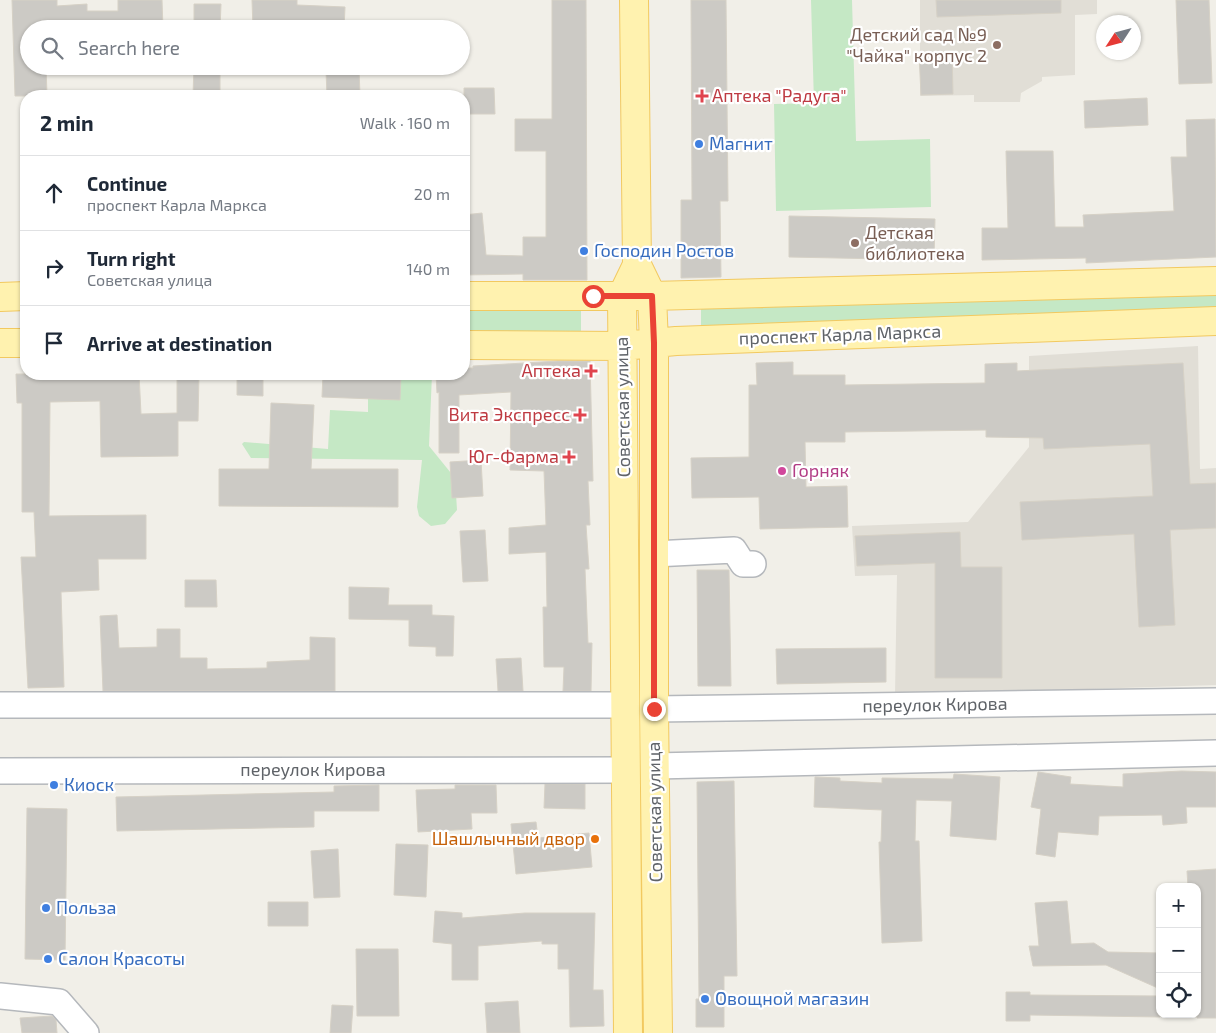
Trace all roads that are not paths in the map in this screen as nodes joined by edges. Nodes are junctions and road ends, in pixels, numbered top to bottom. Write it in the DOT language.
graph roads {
  1 [pos="634,0"];
  2 [pos="637,265"];
  3 [pos="1216,281"];
  4 [pos="20,296"];
  5 [pos="470,296"];
  6 [pos="622,296"];
  7 [pos="652,296"];
  8 [pos="0,297"];
  9 [pos="1216,321"];
  10 [pos="0,343"];
  11 [pos="20,343"];
  12 [pos="654,343"];
  13 [pos="470,345"];
  14 [pos="622,346"];
  15 [pos="654,554"];
  16 [pos="753,564"];
  17 [pos="1216,701"];
  18 [pos="0,704"];
  19 [pos="625,705"];
  20 [pos="654,709"];
  21 [pos="1216,753"];
  22 [pos="655,766"];
  23 [pos="626,770"];
  24 [pos="0,771"];
  25 [pos="0,996"];
  26 [pos="86,1033"];
  27 [pos="628,1033"];
  28 [pos="658,1033"];
  1 -- 2 [label="main road, Советская улица"];
  2 -- 6 [label="main road, Советская улица"];
  2 -- 7 [label="main road, Советская улица"];
  3 -- 7 [label="main road"];
  4 -- 8 [label="main road"];
  5 -- 6 [label="main road"];
  6 -- 7 [label="main road"];
  6 -- 14 [label="main road, Советская улица"];
  7 -- 12 [label="main road, Советская улица"];
  9 -- 12 [label="main road, проспект Карла Маркса"];
  10 -- 11 [label="main road"];
  12 -- 14 [label="main road, проспект Карла Маркса"];
  12 -- 15 [label="main road, Советская улица"];
  13 -- 14 [label="main road, проспект Карла Маркса"];
  14 -- 19 [label="main road, Советская улица"];
  15 -- 16 [label="street"];
  15 -- 20 [label="main road, Советская улица"];
  17 -- 20 [label="street, переулок Кирова"];
  18 -- 19 [label="street"];
  19 -- 23 [label="main road, Советская улица"];
  20 -- 22 [label="main road, Советская улица"];
  21 -- 22 [label="street"];
  22 -- 28 [label="main road, Советская улица"];
  23 -- 24 [label="street, переулок Кирова"];
  23 -- 27 [label="main road, Советская улица"];
  25 -- 26 [label="street"];
}
